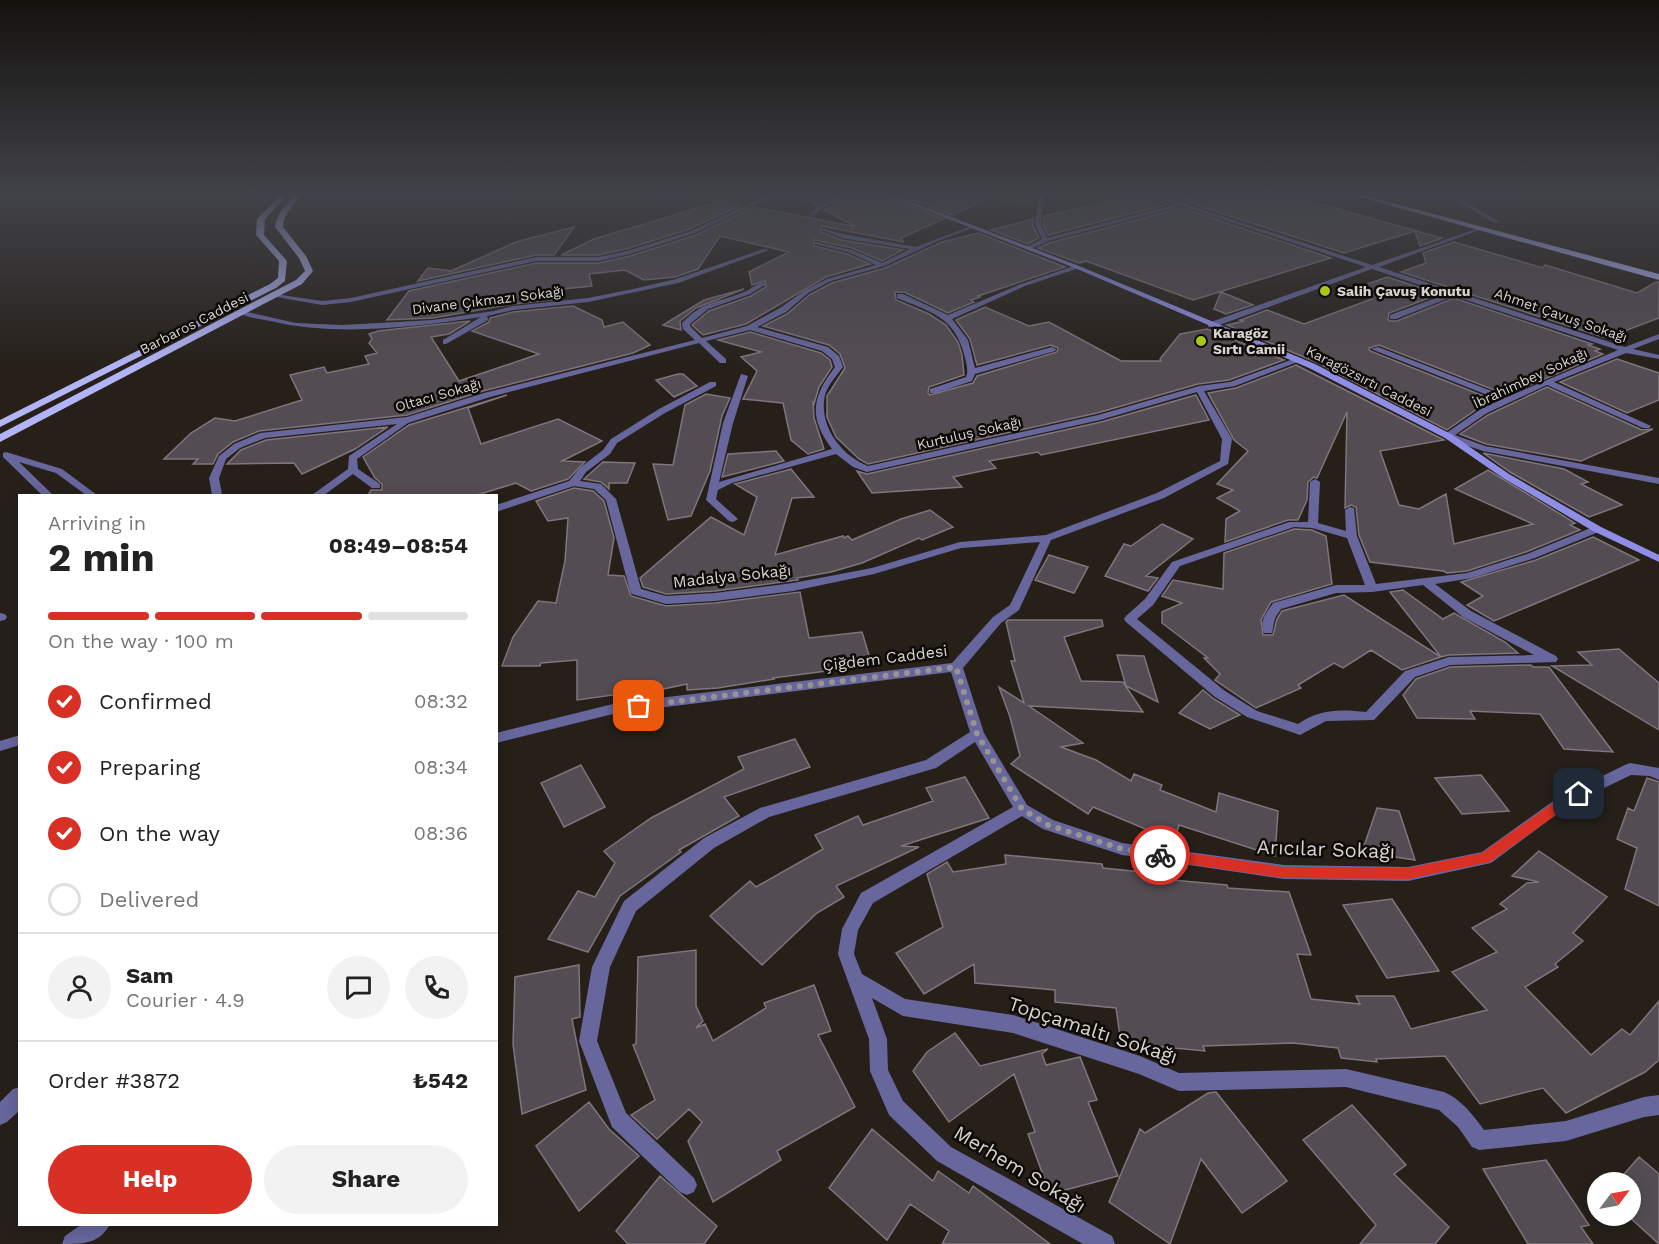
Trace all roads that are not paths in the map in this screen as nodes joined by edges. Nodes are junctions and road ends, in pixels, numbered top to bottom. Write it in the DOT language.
graph roads {
  1 [pos="274,251"];
  2 [pos="300,251"];
  3 [pos="632,251"];
  4 [pos="763,251"];
  5 [pos="850,251"];
  6 [pos="914,251"];
  7 [pos="1037,251"];
  8 [pos="1325,251"];
  9 [pos="1413,251"];
  10 [pos="1564,251"];
  11 [pos="882,265"];
  12 [pos="1370,266"];
  13 [pos="1077,267"];
  14 [pos="1659,277"];
  15 [pos="763,284"];
  16 [pos="1455,292"];
  17 [pos="275,296"];
  18 [pos="900,296"];
  19 [pos="494,313"];
  20 [pos="243,314"];
  21 [pos="1393,317"];
  22 [pos="948,318"];
  23 [pos="1211,326"];
  24 [pos="750,328"];
  25 [pos="1659,336"];
  26 [pos="700,340"];
  27 [pos="446,342"];
  28 [pos="1053,349"];
  29 [pos="1376,349"];
  30 [pos="1625,350"];
  31 [pos="1658,357"];
  32 [pos="1299,360"];
  33 [pos="723,361"];
  34 [pos="972,372"];
  35 [pos="744,376"];
  36 [pos="1547,382"];
  37 [pos="713,384"];
  38 [pos="1199,389"];
  39 [pos="933,391"];
  40 [pos="1507,400"];
  41 [pos="408,420"];
  42 [pos="0,424"];
  43 [pos="1646,426"];
  44 [pos="1448,436"];
  45 [pos="0,439"];
  46 [pos="836,451"];
  47 [pos="3,456"];
  48 [pos="353,470"];
  49 [pos="1659,481"];
  50 [pos="1315,482"];
  51 [pos="573,483"];
  52 [pos="376,486"];
  53 [pos="713,488"];
  54 [pos="47,494"];
  55 [pos="91,494"];
  56 [pos="217,494"];
  57 [pos="319,494"];
  58 [pos="498,507"];
  59 [pos="1350,510"];
  60 [pos="733,519"];
  61 [pos="1313,525"];
  62 [pos="1597,529"];
  63 [pos="1352,536"];
  64 [pos="1047,538"];
  65 [pos="1659,559"];
  66 [pos="1426,582"];
  67 [pos="1372,588"];
  68 [pos="1268,630"];
  69 [pos="956,667"];
  70 [pos="977,734"];
  71 [pos="498,738"];
  72 [pos="18,741"];
  73 [pos="0,746"];
  74 [pos="1659,774"];
  75 [pos="1022,809"];
  76 [pos="856,980"];
  77 [pos="18,1098"];
  78 [pos="1659,1104"];
  79 [pos="0,1115"];
  80 [pos="687,1185"];
  81 [pos="96,1226"];
  82 [pos="73,1244"];
  83 [pos="1104,1244"];
  1 -- 42 [label="main road, Barbaros Caddesi"];
  2 -- 17 [label="main road, Barbaros Caddesi"];
  3 -- 17 [label="street"];
  4 -- 19 [label="street, Divane Çıkmazı Sokağı"];
  5 -- 11 [label="street"];
  6 -- 11 [label="street, Oltacı Sokağı"];
  7 -- 13 [label="street, Karagözsırtı Caddesi"];
  8 -- 12 [label="street, Ahmet Çavuş Sokağı"];
  9 -- 12 [label="street"];
  10 -- 14 [label="main road"];
  11 -- 24 [label="street, Oltacı Sokağı"];
  12 -- 16 [label="street, Ahmet Çavuş Sokağı"];
  12 -- 23 [label="street"];
  13 -- 22 [label="street"];
  13 -- 23 [label="street, Karagözsırtı Caddesi"];
  15 -- 26 [label="street"];
  16 -- 21 [label="street"];
  16 -- 30 [label="street, Ahmet Çavuş Sokağı"];
  17 -- 20 [label="main road, Barbaros Caddesi"];
  18 -- 22 [label="street"];
  19 -- 20 [label="street, Divane Çıkmazı Sokağı"];
  19 -- 27 [label="street"];
  20 -- 45 [label="main road, Barbaros Caddesi"];
  22 -- 34 [label="street"];
  23 -- 32 [label="street, Karagözsırtı Caddesi"];
  24 -- 26 [label="street, Oltacı Sokağı"];
  24 -- 46 [label="street"];
  25 -- 30 [label="street, İbrahimbey Sokağı"];
  26 -- 33 [label="street"];
  26 -- 41 [label="street, Oltacı Sokağı"];
  28 -- 34 [label="street"];
  29 -- 40 [label="street"];
  30 -- 31 [label="street, Ahmet Çavuş Sokağı"];
  30 -- 36 [label="street, İbrahimbey Sokağı"];
  32 -- 38 [label="street, Kurtuluş Sokağı"];
  32 -- 44 [label="street, Karagözsırtı Caddesi"];
  34 -- 39 [label="street"];
  35 -- 53 [label="street"];
  36 -- 40 [label="street, İbrahimbey Sokağı"];
  36 -- 43 [label="street"];
  37 -- 51 [label="street"];
  38 -- 46 [label="street, Kurtuluş Sokağı"];
  38 -- 64 [label="street"];
  40 -- 44 [label="street, İbrahimbey Sokağı"];
  41 -- 48 [label="street"];
  41 -- 56 [label="street, Oltacı Sokağı"];
  44 -- 49 [label="street"];
  44 -- 62 [label="street, Karagözsırtı Caddesi"];
  46 -- 53 [label="street"];
  47 -- 54 [label="street"];
  47 -- 55 [label="street"];
  48 -- 52 [label="street"];
  48 -- 57 [label="street"];
  50 -- 61 [label="street"];
  51 -- 58 [label="street"];
  51 -- 64 [label="street, Madalya Sokağı"];
  53 -- 60 [label="street"];
  59 -- 63 [label="street"];
  61 -- 63 [label="street"];
  61 -- 66 [label="street"];
  62 -- 65 [label="street, Karagözsırtı Caddesi"];
  62 -- 66 [label="street"];
  63 -- 67 [label="street"];
  64 -- 69 [label="street, Çiğdem Caddesi"];
  66 -- 67 [label="street"];
  67 -- 68 [label="street"];
  69 -- 70 [label="street, Arıcılar Sokağı"];
  69 -- 71 [label="street, Çiğdem Caddesi"];
  70 -- 75 [label="street, Arıcılar Sokağı"];
  70 -- 80 [label="street"];
  72 -- 73 [label="street"];
  74 -- 75 [label="street, Arıcılar Sokağı"];
  75 -- 76 [label="street, Merhem Sokağı"];
  76 -- 78 [label="street, Topçamaltı Sokağı"];
  76 -- 83 [label="street, Merhem Sokağı"];
  77 -- 79 [label="street"];
  81 -- 82 [label="street"];
}
